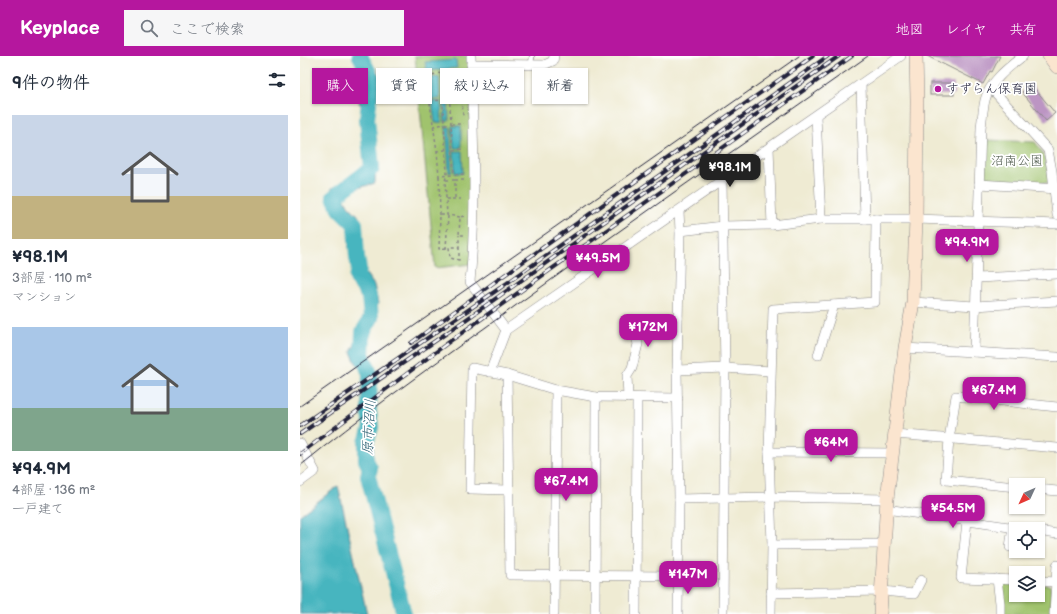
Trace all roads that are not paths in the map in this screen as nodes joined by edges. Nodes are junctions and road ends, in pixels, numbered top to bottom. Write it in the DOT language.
graph roads {
  1 [pos="554,56"];
  2 [pos="901,56"];
  3 [pos="916,56"];
  4 [pos="1023,56"];
  5 [pos="1049,56"];
  6 [pos="471,60"];
  7 [pos="532,61"];
  8 [pos="1057,67"];
  9 [pos="861,84"];
  10 [pos="991,88"];
  11 [pos="816,116"];
  12 [pos="769,148"];
  13 [pos="1053,155"];
  14 [pos="722,181"];
  15 [pos="979,184"];
  16 [pos="1056,189"];
  17 [pos="678,211"];
  18 [pos="1057,215"];
  19 [pos="916,218"];
  20 [pos="821,219"];
  21 [pos="865,219"];
  22 [pos="876,219"];
  23 [pos="978,220"];
  24 [pos="1057,224"];
  25 [pos="772,225"];
  26 [pos="723,226"];
  27 [pos="680,231"];
  28 [pos="1057,274"];
  29 [pos="977,278"];
  30 [pos="913,302"];
  31 [pos="1057,302"];
  32 [pos="834,305"];
  33 [pos="975,306"];
  34 [pos="678,318"];
  35 [pos="506,330"];
  36 [pos="905,348"];
  37 [pos="974,352"];
  38 [pos="818,355"];
  39 [pos="1057,357"];
  40 [pos="725,368"];
  41 [pos="677,370"];
  42 [pos="770,371"];
  43 [pos="490,372"];
  44 [pos="507,376"];
  45 [pos="556,390"];
  46 [pos="596,397"];
  47 [pos="633,398"];
  48 [pos="678,398"];
  49 [pos="1057,407"];
  50 [pos="895,434"];
  51 [pos="949,439"];
  52 [pos="300,443"];
  53 [pos="1057,448"];
  54 [pos="769,452"];
  55 [pos="893,453"];
  56 [pos="300,482"];
  57 [pos="1009,486"];
  58 [pos="508,490"];
  59 [pos="1045,490"];
  60 [pos="1057,491"];
  61 [pos="770,497"];
  62 [pos="679,498"];
  63 [pos="724,498"];
  64 [pos="887,504"];
  65 [pos="952,504"];
  66 [pos="948,518"];
  67 [pos="967,521"];
  68 [pos="1009,527"];
  69 [pos="1045,532"];
  70 [pos="1057,534"];
  71 [pos="884,544"];
  72 [pos="772,545"];
  73 [pos="1057,565"];
  74 [pos="554,575"];
  75 [pos="596,575"];
  76 [pos="636,575"];
  77 [pos="678,576"];
  78 [pos="997,579"];
  79 [pos="920,580"];
  80 [pos="1009,580"];
  81 [pos="1045,581"];
  82 [pos="1056,582"];
  83 [pos="882,591"];
  84 [pos="771,593"];
  85 [pos="554,614"];
  86 [pos="595,614"];
  87 [pos="636,614"];
  88 [pos="678,614"];
  89 [pos="723,614"];
  90 [pos="771,614"];
  91 [pos="880,614"];
  92 [pos="1000,614"];
  93 [pos="1054,614"];
  1 -- 7 [label="street"];
  2 -- 9 [label="street"];
  3 -- 19 [label="street"];
  4 -- 10 [label="street"];
  5 -- 8 [label="street"];
  6 -- 7 [label="street"];
  6 -- 35 [label="street"];
  9 -- 11 [label="street"];
  9 -- 21 [label="street"];
  10 -- 13 [label="street"];
  10 -- 15 [label="street"];
  11 -- 12 [label="street"];
  11 -- 20 [label="street"];
  12 -- 14 [label="street"];
  12 -- 25 [label="street"];
  13 -- 16 [label="street"];
  14 -- 17 [label="street"];
  14 -- 26 [label="street"];
  15 -- 16 [label="street"];
  15 -- 23 [label="street"];
  16 -- 18 [label="street"];
  17 -- 27 [label="street"];
  17 -- 35 [label="street"];
  19 -- 22 [label="street"];
  19 -- 23 [label="street"];
  19 -- 30 [label="street"];
  20 -- 21 [label="street"];
  20 -- 25 [label="street"];
  21 -- 22 [label="street"];
  22 -- 32 [label="street"];
  23 -- 24 [label="street"];
  23 -- 29 [label="street"];
  25 -- 26 [label="street"];
  26 -- 27 [label="street"];
  26 -- 40 [label="street"];
  27 -- 34 [label="street"];
  28 -- 29 [label="street"];
  29 -- 33 [label="street"];
  30 -- 33 [label="street"];
  30 -- 36 [label="street"];
  31 -- 33 [label="street"];
  32 -- 38 [label="street"];
  32 -- 42 [label="street"];
  33 -- 37 [label="street"];
  34 -- 41 [label="street"];
  34 -- 47 [label="street"];
  35 -- 43 [label="street"];
  36 -- 37 [label="street"];
  36 -- 50 [label="street"];
  37 -- 39 [label="street"];
  40 -- 41 [label="street"];
  40 -- 42 [label="street"];
  40 -- 63 [label="street"];
  41 -- 48 [label="street"];
  42 -- 54 [label="street"];
  43 -- 44 [label="street"];
  43 -- 58 [label="street"];
  44 -- 45 [label="street"];
  44 -- 58 [label="street"];
  45 -- 46 [label="street"];
  45 -- 74 [label="street"];
  46 -- 47 [label="street"];
  46 -- 75 [label="street"];
  47 -- 48 [label="street"];
  47 -- 76 [label="street"];
  48 -- 62 [label="street"];
  49 -- 51 [label="street"];
  50 -- 51 [label="street"];
  50 -- 55 [label="street"];
  51 -- 53 [label="street"];
  51 -- 57 [label="street"];
  52 -- 56 [label="street"];
  54 -- 55 [label="street"];
  54 -- 61 [label="street"];
  55 -- 64 [label="street"];
  58 -- 74 [label="street"];
  59 -- 60 [label="street"];
  61 -- 63 [label="street"];
  61 -- 64 [label="street"];
  61 -- 72 [label="street"];
  62 -- 63 [label="street"];
  62 -- 77 [label="street"];
  63 -- 89 [label="street"];
  64 -- 66 [label="street"];
  64 -- 71 [label="street"];
  65 -- 66 [label="street"];
  66 -- 67 [label="street"];
  67 -- 68 [label="street"];
  67 -- 78 [label="street"];
  69 -- 70 [label="street"];
  71 -- 72 [label="street"];
  71 -- 83 [label="street"];
  72 -- 84 [label="street"];
  73 -- 82 [label="street"];
  74 -- 75 [label="street"];
  74 -- 85 [label="street"];
  75 -- 76 [label="street"];
  75 -- 86 [label="street"];
  76 -- 77 [label="street"];
  76 -- 87 [label="street"];
  77 -- 88 [label="street"];
  78 -- 80 [label="street"];
  78 -- 92 [label="street"];
  79 -- 83 [label="street"];
  81 -- 82 [label="street"];
  82 -- 93 [label="street"];
  83 -- 84 [label="street"];
  83 -- 91 [label="street"];
  84 -- 90 [label="street"];
}
